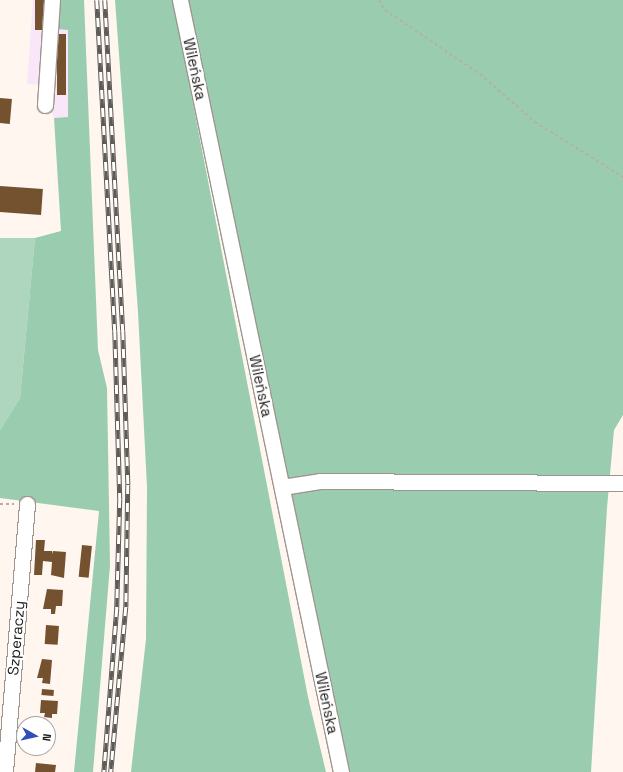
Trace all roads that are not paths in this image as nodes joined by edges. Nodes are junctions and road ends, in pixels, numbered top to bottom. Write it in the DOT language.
graph roads {
  1 [pos="52,0"];
  2 [pos="180,0"];
  3 [pos="45,105"];
  4 [pos="623,483"];
  5 [pos="282,487"];
  6 [pos="27,504"];
  7 [pos="5,772"];
  8 [pos="341,772"];
  1 -- 3 [label="street"];
  2 -- 5 [label="street, Wileńska"];
  4 -- 5 [label="street"];
  5 -- 8 [label="street, Wileńska"];
  6 -- 7 [label="street, Szperaczy"];
}
